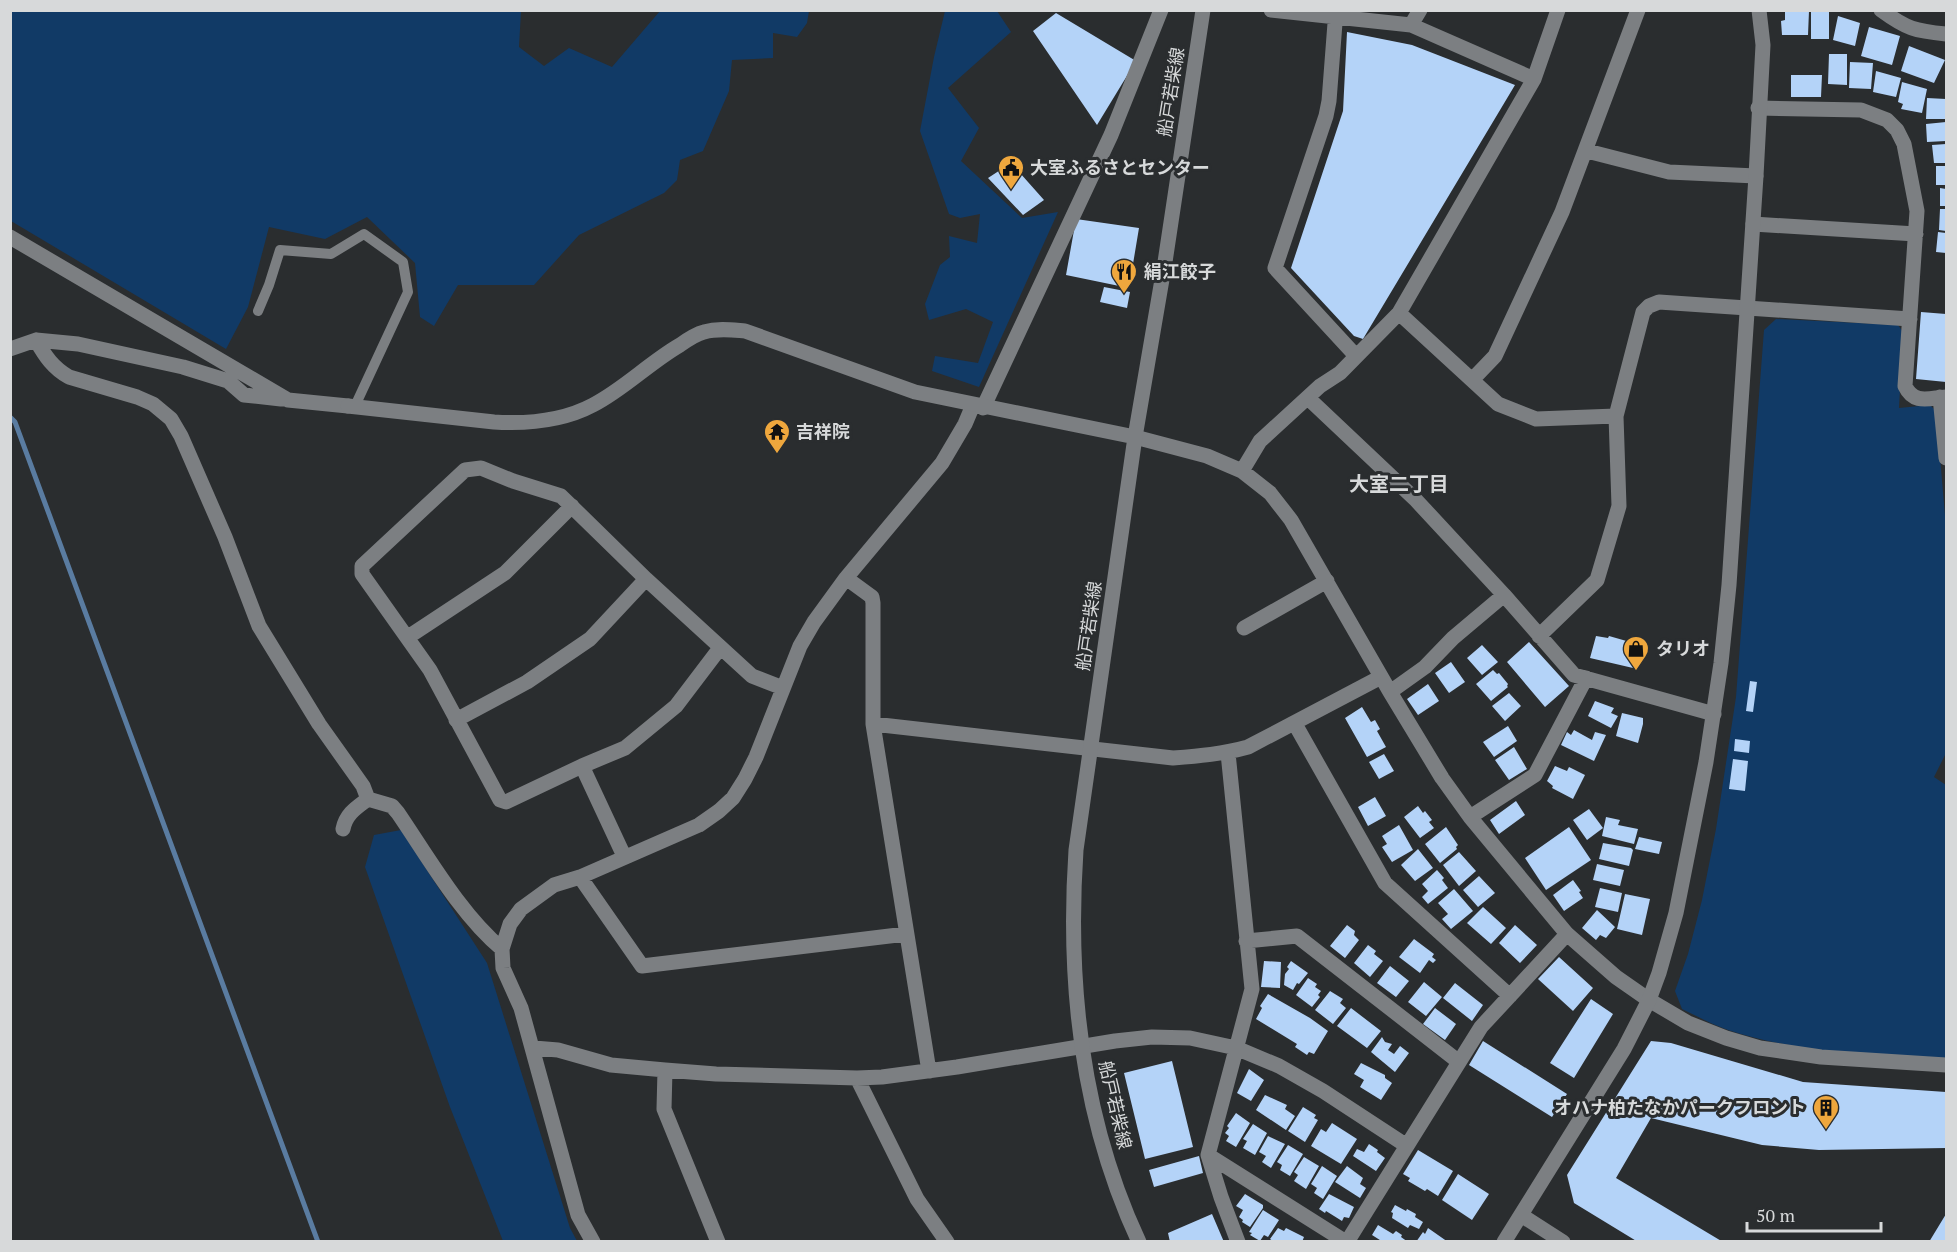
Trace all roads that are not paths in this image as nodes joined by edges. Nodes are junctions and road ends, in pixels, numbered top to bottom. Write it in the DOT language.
graph roads {
  1 [pos="1161,10"];
  2 [pos="1203,10"];
  3 [pos="1271,10"];
  4 [pos="1419,10"];
  5 [pos="1558,10"];
  6 [pos="1638,10"];
  7 [pos="1759,10"];
  8 [pos="1881,10"];
  9 [pos="1336,14"];
  10 [pos="1411,25"];
  11 [pos="1947,34"];
  12 [pos="1534,79"];
  13 [pos="1758,108"];
  14 [pos="1587,151"];
  15 [pos="1756,176"];
  16 [pos="1753,224"];
  17 [pos="1916,234"];
  18 [pos="10,237"];
  19 [pos="1747,308"];
  20 [pos="258,311"];
  21 [pos="1399,313"];
  22 [pos="1910,319"];
  23 [pos="36,340"];
  24 [pos="10,348"];
  25 [pos="1356,356"];
  26 [pos="1473,380"];
  27 [pos="1943,397"];
  28 [pos="1308,398"];
  29 [pos="288,400"];
  30 [pos="352,406"];
  31 [pos="978,406"];
  32 [pos="1616,416"];
  33 [pos="1136,437"];
  34 [pos="1947,458"];
  35 [pos="1242,471"];
  36 [pos="572,506"];
  37 [pos="846,578"];
  38 [pos="646,579"];
  39 [pos="1327,581"];
  40 [pos="1504,595"];
  41 [pos="1245,628"];
  42 [pos="1539,636"];
  43 [pos="408,637"];
  44 [pos="720,648"];
  45 [pos="1382,676"];
  46 [pos="1586,678"];
  47 [pos="783,688"];
  48 [pos="1390,692"];
  49 [pos="1714,714"];
  50 [pos="456,720"];
  51 [pos="873,724"];
  52 [pos="1295,724"];
  53 [pos="1091,747"];
  54 [pos="1228,753"];
  55 [pos="582,766"];
  56 [pos="368,799"];
  57 [pos="1470,817"];
  58 [pos="343,829"];
  59 [pos="624,856"];
  60 [pos="580,877"];
  61 [pos="906,933"];
  62 [pos="1567,934"];
  63 [pos="1246,941"];
  64 [pos="501,949"];
  65 [pos="1510,996"];
  66 [pos="1648,1000"];
  67 [pos="1082,1047"];
  68 [pos="534,1048"];
  69 [pos="1236,1048"];
  70 [pos="1459,1062"];
  71 [pos="1947,1065"];
  72 [pos="665,1070"];
  73 [pos="929,1071"];
  74 [pos="857,1077"];
  75 [pos="1407,1146"];
  76 [pos="1208,1155"];
  77 [pos="1521,1215"];
  78 [pos="593,1242"];
  79 [pos="718,1242"];
  80 [pos="947,1242"];
  81 [pos="1139,1242"];
  82 [pos="1238,1242"];
  83 [pos="1346,1242"];
  84 [pos="1504,1242"];
  85 [pos="1563,1242"];
  1 -- 31 [label="street"];
  2 -- 33 [label="street, 船戸若柴線"];
  3 -- 9 [label="street"];
  4 -- 10 [label="street"];
  5 -- 12 [label="street"];
  6 -- 14 [label="street"];
  7 -- 13 [label="street"];
  8 -- 11 [label="street"];
  9 -- 10 [label="street"];
  9 -- 25 [label="street"];
  10 -- 12 [label="street"];
  12 -- 21 [label="street"];
  13 -- 15 [label="street"];
  13 -- 17 [label="street"];
  14 -- 15 [label="street"];
  14 -- 26 [label="street"];
  15 -- 16 [label="street"];
  16 -- 17 [label="street"];
  16 -- 19 [label="street"];
  17 -- 22 [label="street"];
  18 -- 29 [label="street"];
  19 -- 22 [label="street"];
  19 -- 32 [label="street"];
  19 -- 49 [label="street"];
  20 -- 30 [label="lane"];
  21 -- 25 [label="street"];
  21 -- 26 [label="street"];
  22 -- 27 [label="street"];
  23 -- 24 [label="street"];
  23 -- 29 [label="street"];
  23 -- 56 [label="street"];
  25 -- 28 [label="street"];
  26 -- 32 [label="street"];
  27 -- 34 [label="street"];
  28 -- 35 [label="street"];
  28 -- 40 [label="street"];
  29 -- 30 [label="street"];
  30 -- 31 [label="street"];
  31 -- 33 [label="street"];
  31 -- 37 [label="street"];
  32 -- 42 [label="street"];
  33 -- 35 [label="street"];
  33 -- 53 [label="street, 船戸若柴線"];
  35 -- 39 [label="street"];
  36 -- 38 [label="street"];
  36 -- 43 [label="street"];
  36 -- 43 [label="street"];
  37 -- 47 [label="street"];
  37 -- 51 [label="street"];
  38 -- 44 [label="street"];
  38 -- 50 [label="street"];
  39 -- 41 [label="street"];
  39 -- 45 [label="street"];
  40 -- 42 [label="street"];
  40 -- 48 [label="street"];
  42 -- 46 [label="street"];
  43 -- 50 [label="street"];
  44 -- 47 [label="street"];
  44 -- 55 [label="street"];
  45 -- 48 [label="street"];
  45 -- 52 [label="street"];
  46 -- 49 [label="street"];
  46 -- 57 [label="street"];
  47 -- 59 [label="street"];
  48 -- 57 [label="street"];
  49 -- 66 [label="street"];
  50 -- 55 [label="street"];
  51 -- 53 [label="street"];
  51 -- 61 [label="street"];
  52 -- 54 [label="street"];
  52 -- 65 [label="street"];
  53 -- 54 [label="street"];
  53 -- 67 [label="street, 船戸若柴線"];
  54 -- 63 [label="street"];
  55 -- 59 [label="street"];
  56 -- 58 [label="street"];
  56 -- 64 [label="street"];
  57 -- 62 [label="street"];
  59 -- 60 [label="street"];
  60 -- 61 [label="street"];
  60 -- 64 [label="street"];
  61 -- 73 [label="street"];
  62 -- 65 [label="street"];
  62 -- 66 [label="street"];
  63 -- 69 [label="street"];
  63 -- 70 [label="street"];
  64 -- 68 [label="street"];
  65 -- 70 [label="street"];
  66 -- 71 [label="street"];
  66 -- 77 [label="street"];
  67 -- 69 [label="street"];
  67 -- 73 [label="street"];
  67 -- 81 [label="street, 船戸若柴線"];
  68 -- 72 [label="street"];
  68 -- 78 [label="street"];
  69 -- 75 [label="street"];
  69 -- 76 [label="street"];
  70 -- 75 [label="street"];
  72 -- 74 [label="street"];
  72 -- 79 [label="street"];
  73 -- 74 [label="street"];
  74 -- 80 [label="street"];
  75 -- 83 [label="street"];
  76 -- 82 [label="street"];
  76 -- 83 [label="street"];
  77 -- 84 [label="street"];
  77 -- 85 [label="street"];
}
